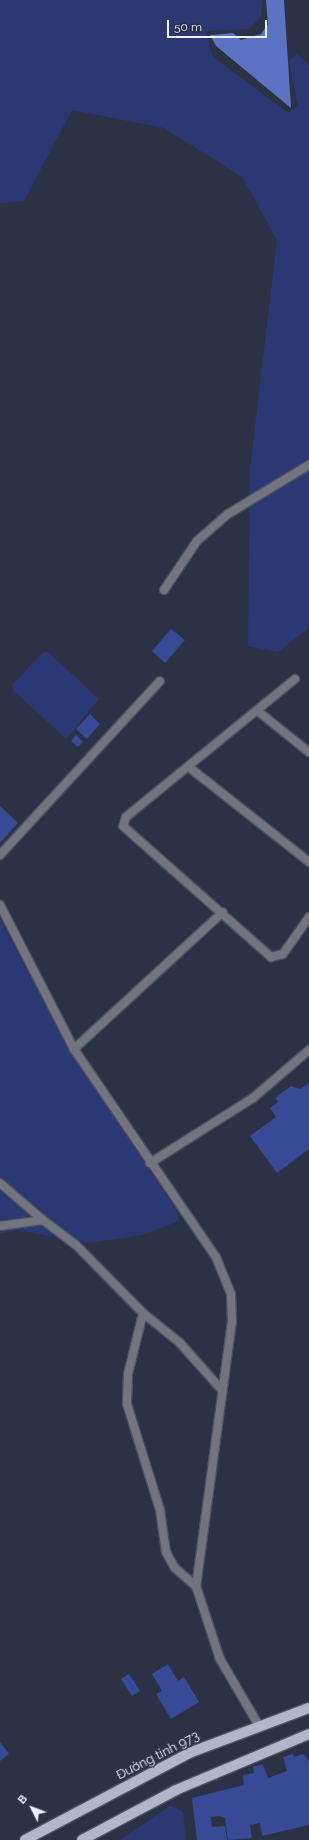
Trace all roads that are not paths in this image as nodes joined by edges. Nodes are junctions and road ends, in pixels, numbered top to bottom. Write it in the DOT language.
graph roads {
  1 [pos="309,465"];
  2 [pos="164,590"];
  3 [pos="295,679"];
  4 [pos="160,681"];
  5 [pos="259,712"];
  6 [pos="309,752"];
  7 [pos="190,768"];
  8 [pos="0,855"];
  9 [pos="309,862"];
  10 [pos="0,905"];
  11 [pos="223,912"];
  12 [pos="309,917"];
  13 [pos="74,1049"];
  14 [pos="309,1050"];
  15 [pos="150,1163"];
  16 [pos="0,1184"];
  17 [pos="43,1220"];
  18 [pos="0,1226"];
  19 [pos="143,1313"];
  20 [pos="221,1389"];
  21 [pos="196,1586"];
  22 [pos="309,1708"];
  23 [pos="258,1724"];
  24 [pos="309,1734"];
  25 [pos="25,1840"];
  26 [pos="82,1840"];
  1 -- 2 [label="street"];
  3 -- 5 [label="street"];
  4 -- 8 [label="street"];
  5 -- 6 [label="street"];
  5 -- 7 [label="street"];
  7 -- 9 [label="street"];
  7 -- 11 [label="street"];
  10 -- 13 [label="street"];
  11 -- 12 [label="street"];
  11 -- 13 [label="street"];
  13 -- 15 [label="street"];
  14 -- 15 [label="street"];
  15 -- 20 [label="street"];
  16 -- 17 [label="street"];
  17 -- 18 [label="street"];
  17 -- 19 [label="street"];
  19 -- 20 [label="street"];
  19 -- 21 [label="street"];
  20 -- 21 [label="street"];
  21 -- 23 [label="street"];
  22 -- 23 [label="main road, Đường tỉnh 973"];
  23 -- 25 [label="main road, Đường tỉnh 973"];
  24 -- 26 [label="main road"];
}
